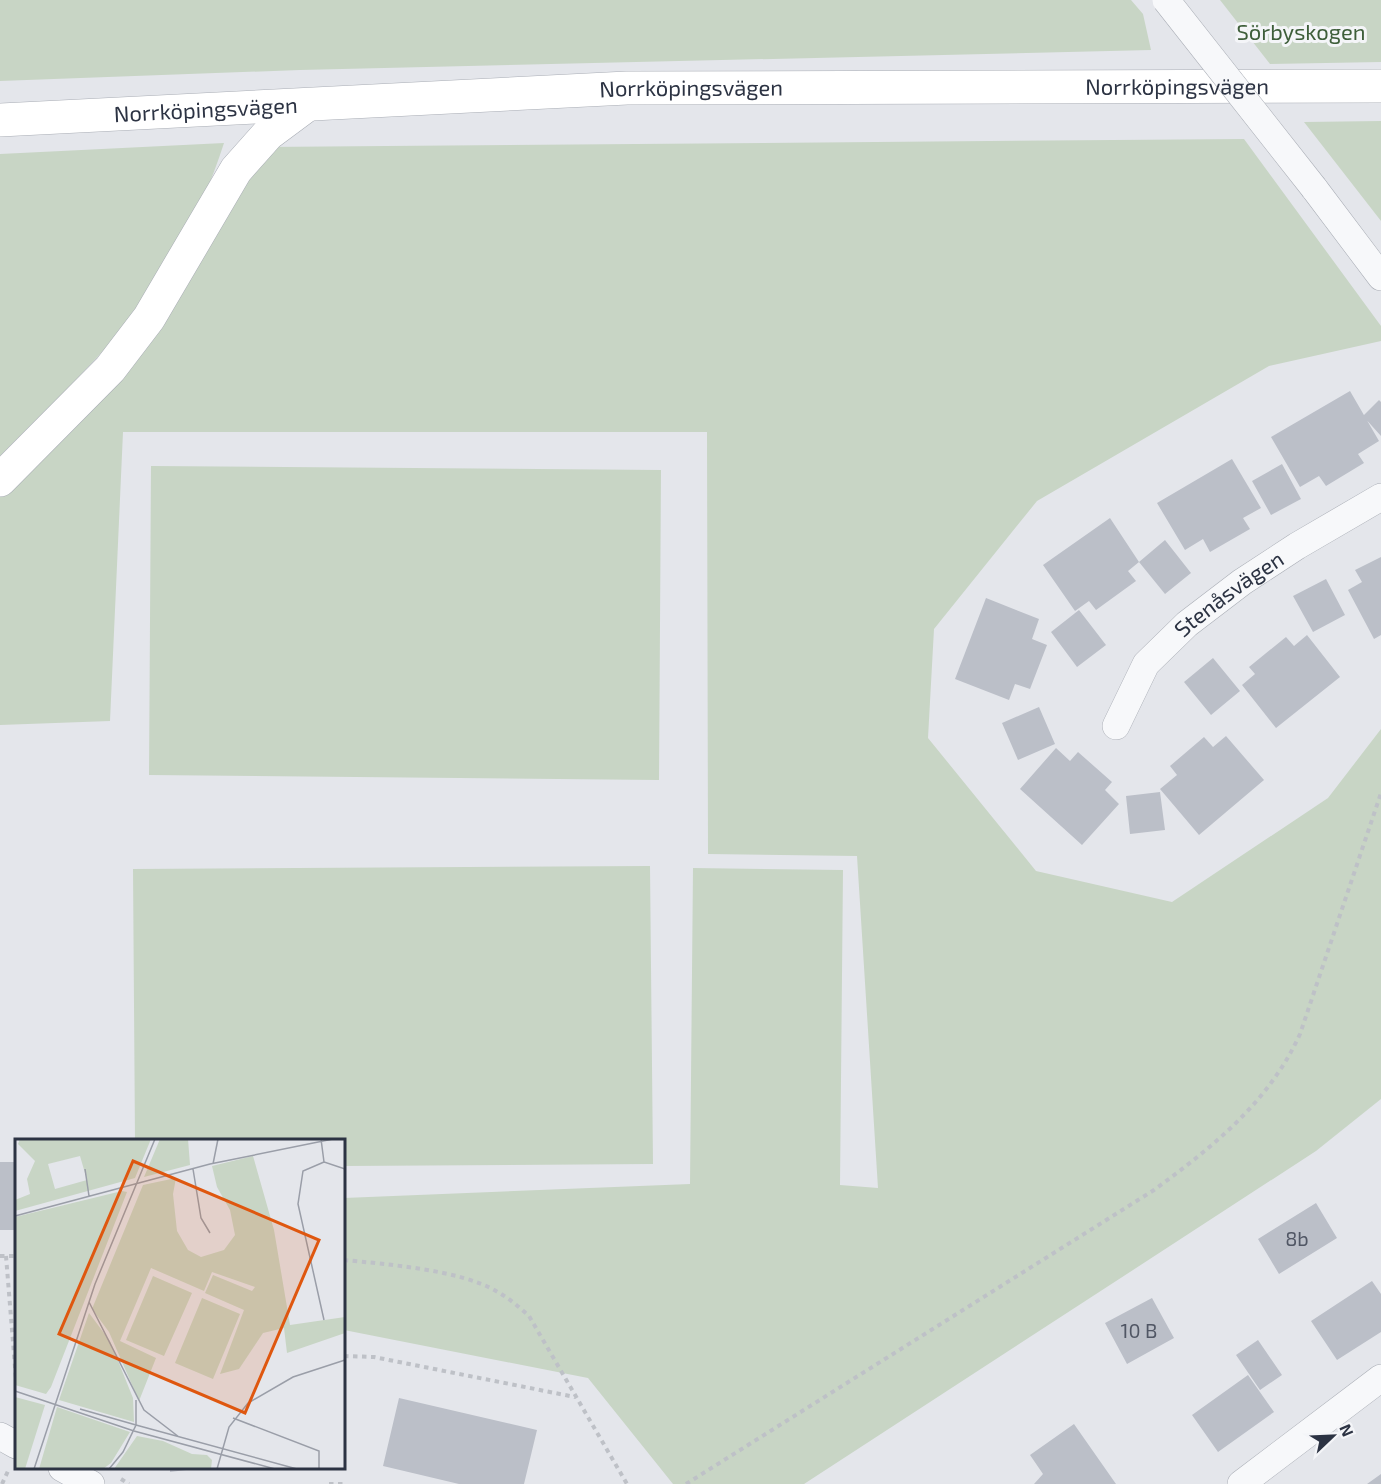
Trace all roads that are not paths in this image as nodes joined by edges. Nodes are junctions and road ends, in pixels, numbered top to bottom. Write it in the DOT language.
graph roads {
  1 [pos="1166,0"];
  2 [pos="1381,86"];
  3 [pos="307,105"];
  4 [pos="0,120"];
  5 [pos="1381,277"];
  6 [pos="0,480"];
  7 [pos="1381,497"];
  8 [pos="1116,726"];
  9 [pos="1381,1378"];
  10 [pos="0,1436"];
  11 [pos="15,1444"];
  12 [pos="65,1469"];
  13 [pos="91,1484"];
  14 [pos="1241,1484"];
  1 -- 5 [label="street, bridge"];
  2 -- 3 [label="main road, Norrköpingsvägen"];
  3 -- 4 [label="main road, Norrköpingsvägen"];
  3 -- 6 [label="main road"];
  7 -- 8 [label="street, Stenåsvägen"];
  9 -- 14 [label="street"];
  10 -- 11 [label="street"];
  12 -- 13 [label="street"];
}
